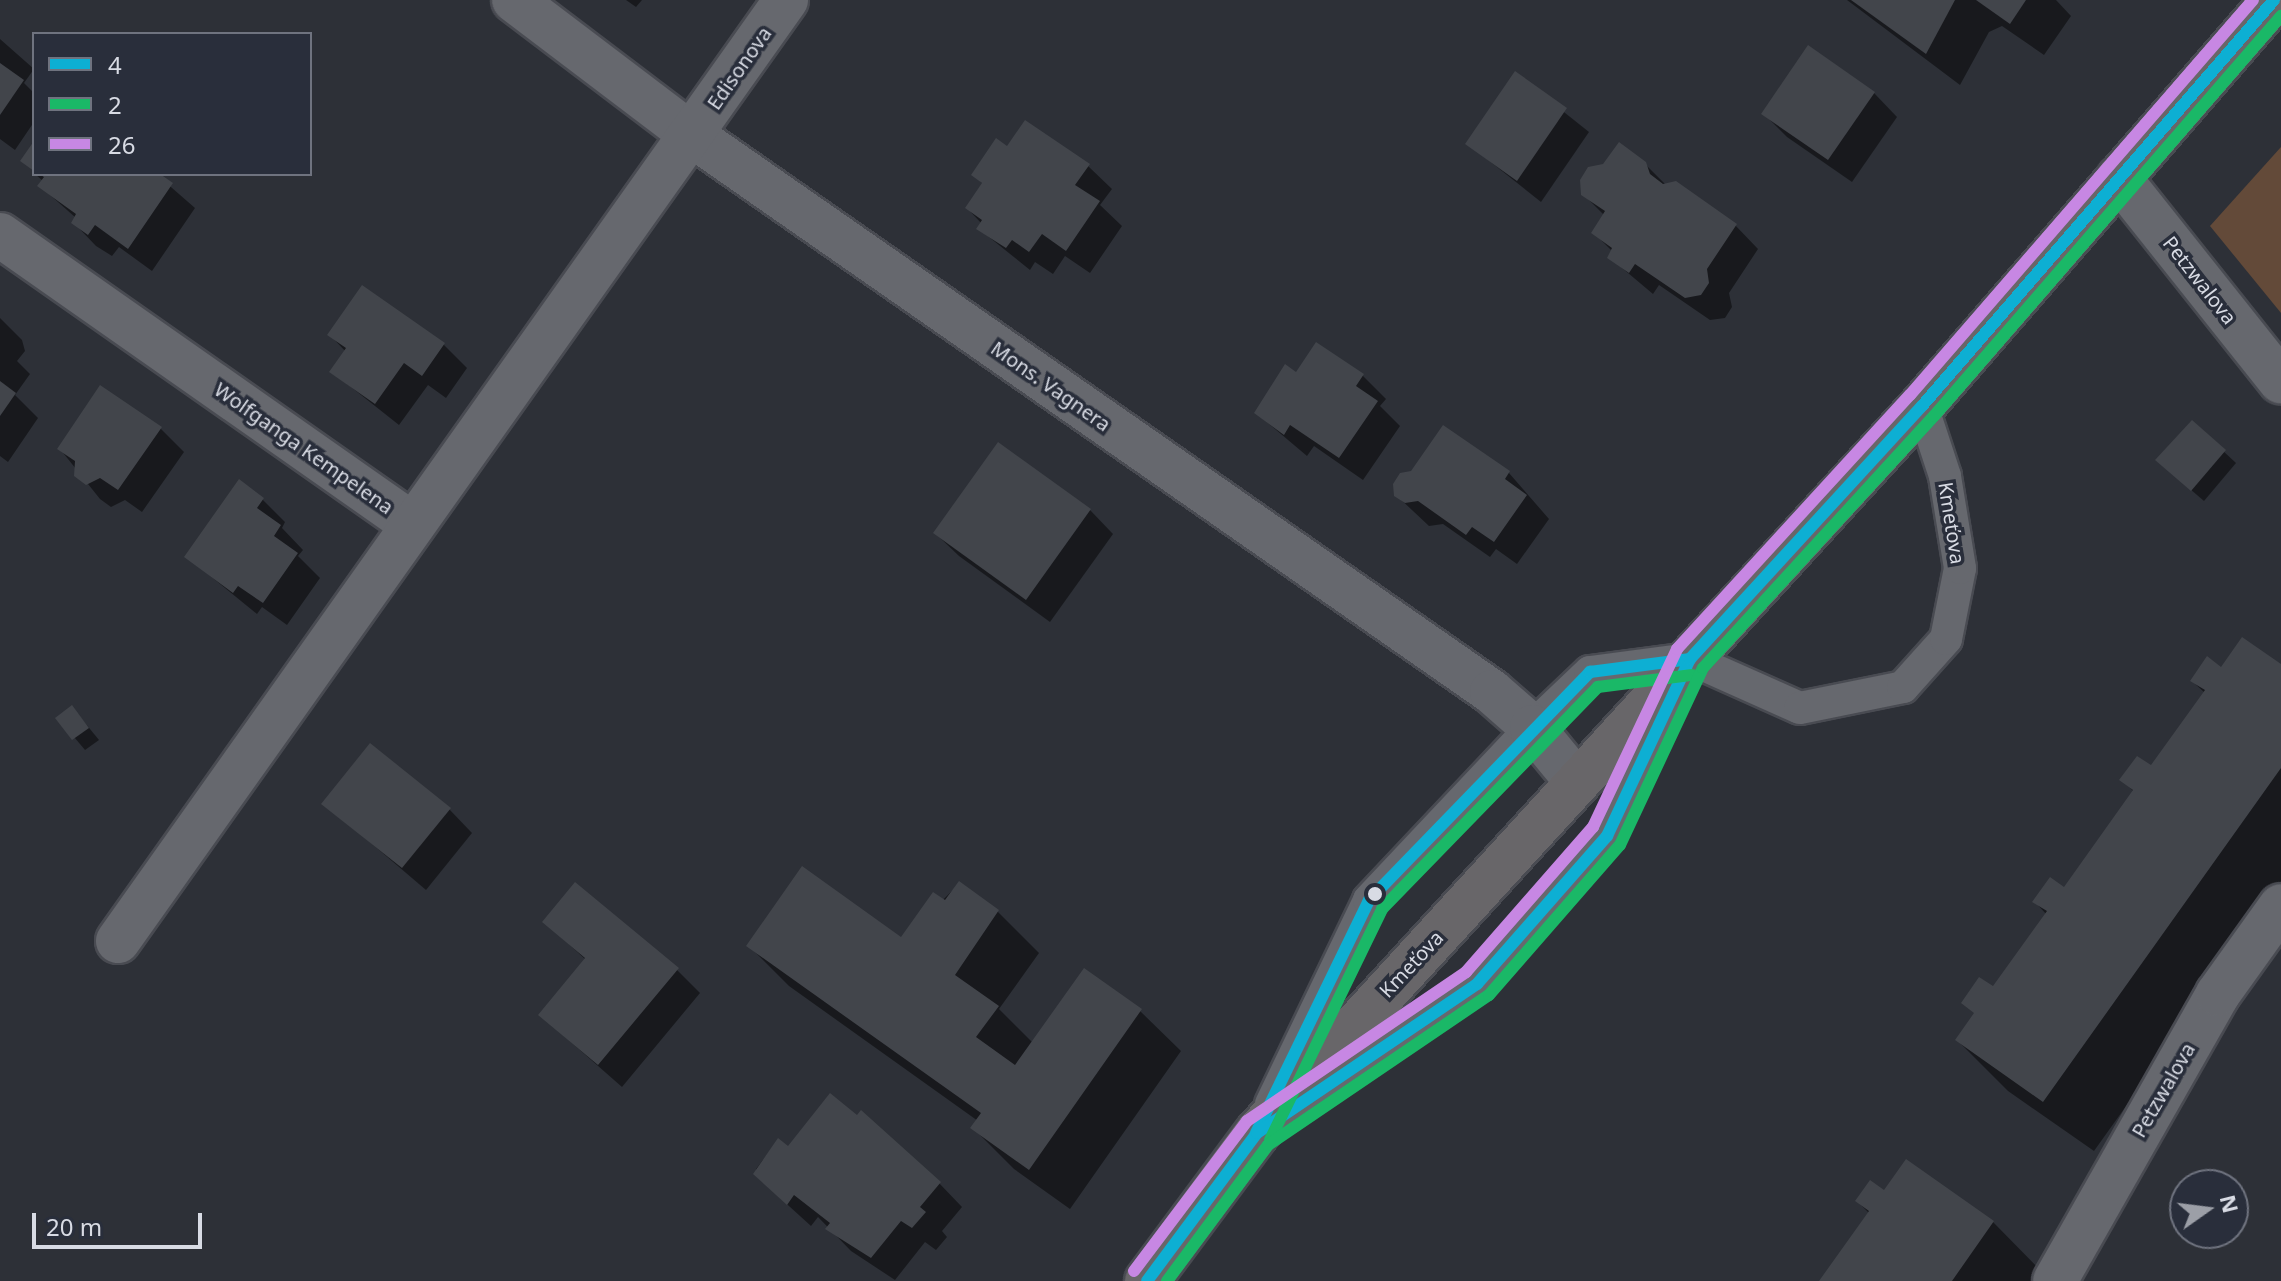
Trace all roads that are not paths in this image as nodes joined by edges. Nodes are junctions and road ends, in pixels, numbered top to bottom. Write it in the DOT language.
graph roads {
  1 [pos="514,0"];
  2 [pos="786,0"];
  3 [pos="2274,0"];
  4 [pos="693,136"];
  5 [pos="2119,178"];
  6 [pos="0,235"];
  7 [pos="2281,382"];
  8 [pos="1922,406"];
  9 [pos="412,524"];
  10 [pos="1690,659"];
  11 [pos="1532,727"];
  12 [pos="1578,783"];
  13 [pos="2281,906"];
  14 [pos="118,941"];
  15 [pos="1257,1133"];
  16 [pos="1147,1281"];
  17 [pos="2055,1281"];
  1 -- 4 [label="street, Mons. Vagnera"];
  2 -- 4 [label="street, Edisonova"];
  3 -- 5 [label="street, Kmeťova"];
  4 -- 9 [label="street, Wolfganga Kempelena"];
  4 -- 11 [label="street, Mons. Vagnera"];
  5 -- 7 [label="street, Petzwalova"];
  5 -- 8 [label="street, Kmeťova"];
  6 -- 9 [label="street, Wolfganga Kempelena"];
  8 -- 10 [label="street, Kmeťova"];
  8 -- 10 [label="lane, Kmeťova"];
  9 -- 14 [label="street"];
  10 -- 11 [label="lane"];
  10 -- 12 [label="street, Kmeťova"];
  10 -- 15 [label="lane"];
  11 -- 12 [label="street, Mons. Vagnera"];
  11 -- 15 [label="lane"];
  12 -- 15 [label="street, Kmeťova"];
  13 -- 17 [label="street, Petzwalova"];
  15 -- 16 [label="street, Kmeťova"];
}
